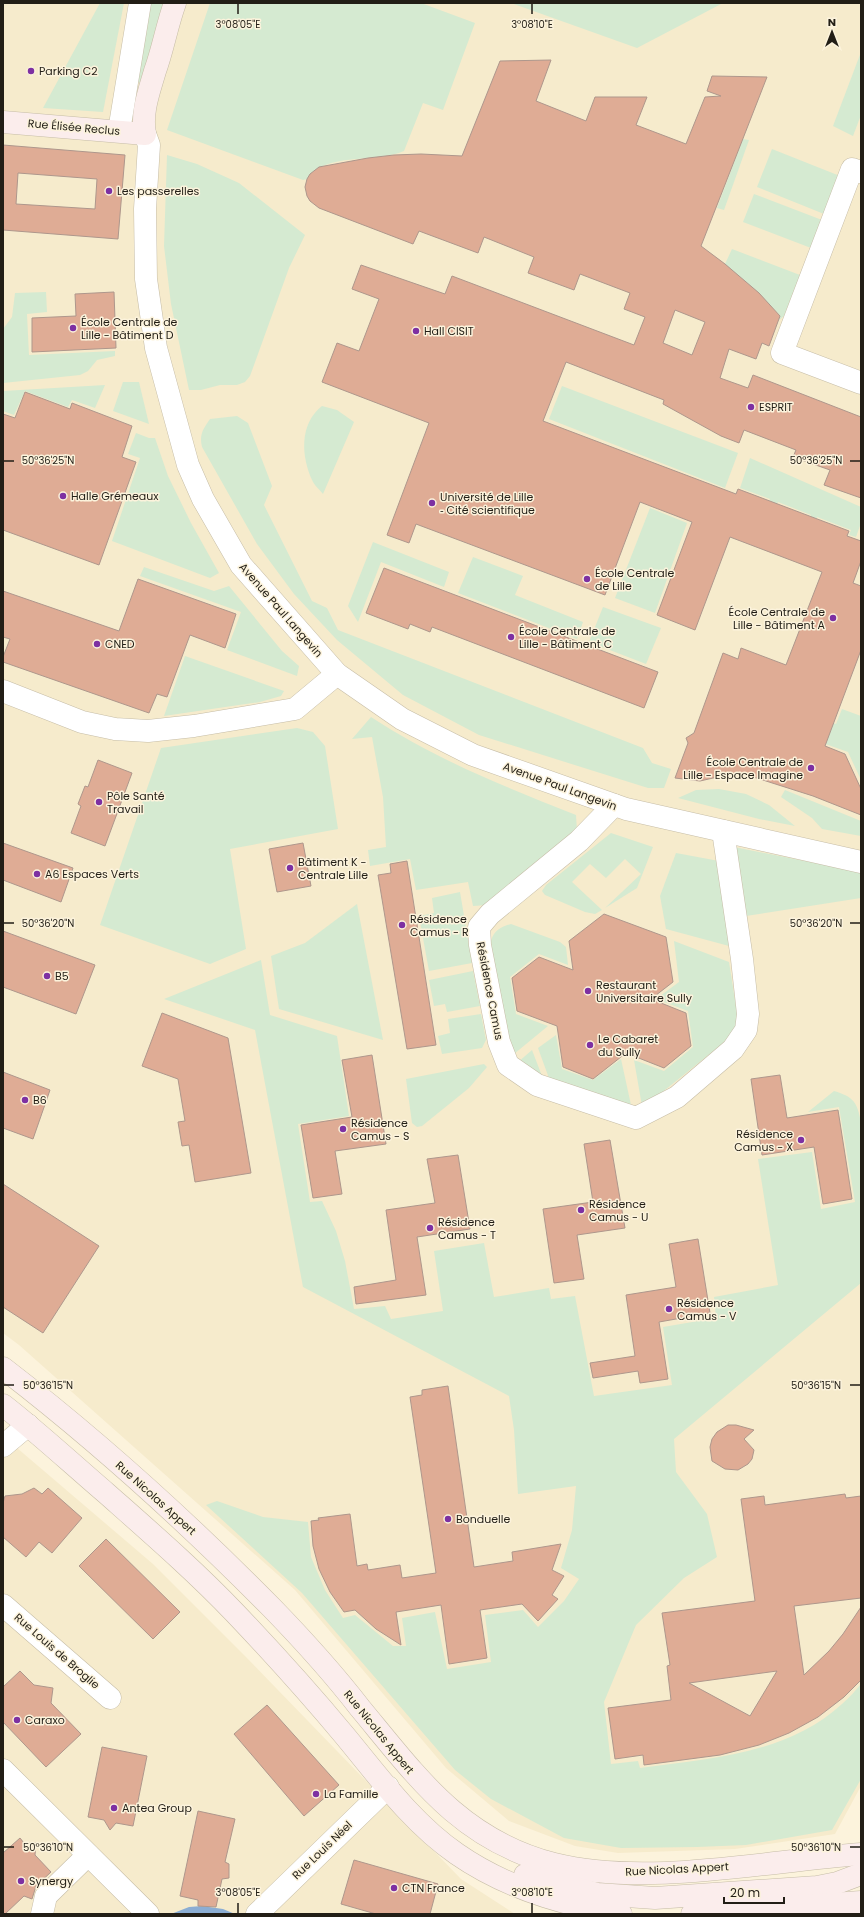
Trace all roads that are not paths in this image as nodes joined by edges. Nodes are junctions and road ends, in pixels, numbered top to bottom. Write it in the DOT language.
graph roads {
  1 [pos="140,3"];
  2 [pos="175,3"];
  3 [pos="3,122"];
  4 [pos="119,131"];
  5 [pos="145,134"];
  6 [pos="861,172"];
  7 [pos="861,383"];
  8 [pos="337,674"];
  9 [pos="3,691"];
  10 [pos="614,805"];
  11 [pos="723,831"];
  12 [pos="861,862"];
  13 [pos="3,1368"];
  14 [pos="3,1405"];
  15 [pos="28,1425"];
  16 [pos="3,1446"];
  17 [pos="3,1605"];
  18 [pos="110,1698"];
  19 [pos="3,1770"];
  20 [pos="388,1788"];
  21 [pos="418,1821"];
  22 [pos="88,1855"];
  23 [pos="859,1856"];
  24 [pos="837,1883"];
  25 [pos="515,1886"];
  26 [pos="861,1889"];
  27 [pos="861,1903"];
  28 [pos="822,1910"];
  29 [pos="42,1914"];
  30 [pos="148,1914"];
  31 [pos="257,1914"];
  32 [pos="550,1914"];
  33 [pos="622,1914"];
  34 [pos="692,1914"];
  35 [pos="856,1914"];
  1 -- 4 [label="street"];
  2 -- 5 [label="main road, Avenue Paul Langevin"];
  3 -- 4 [label="main road, Rue Élisée Reclus"];
  4 -- 5 [label="main road, Rue Élisée Reclus"];
  5 -- 8 [label="street, Avenue Paul Langevin"];
  6 -- 7 [label="street"];
  8 -- 9 [label="street"];
  8 -- 10 [label="street, Avenue Paul Langevin"];
  10 -- 11 [label="street, Avenue Paul Langevin"];
  10 -- 11 [label="street, Résidence Camus"];
  11 -- 12 [label="street, Avenue Paul Langevin"];
  13 -- 23 [label="main road, Rue Nicolas Appert"];
  14 -- 15 [label="main road"];
  15 -- 16 [label="street"];
  15 -- 20 [label="main road"];
  17 -- 18 [label="street, Rue Louis de Broglie"];
  19 -- 22 [label="street"];
  20 -- 21 [label="main road"];
  20 -- 31 [label="street, Rue Louis Néel"];
  21 -- 24 [label="main road"];
  21 -- 25 [label="main road"];
  22 -- 29 [label="street"];
  22 -- 30 [label="street"];
  23 -- 24 [label="main road"];
  24 -- 28 [label="main road"];
  25 -- 32 [label="main road"];
  25 -- 33 [label="main road"];
  26 -- 28 [label="main road"];
  27 -- 28 [label="main road"];
  27 -- 35 [label="main road"];
  28 -- 34 [label="main road"];
}
